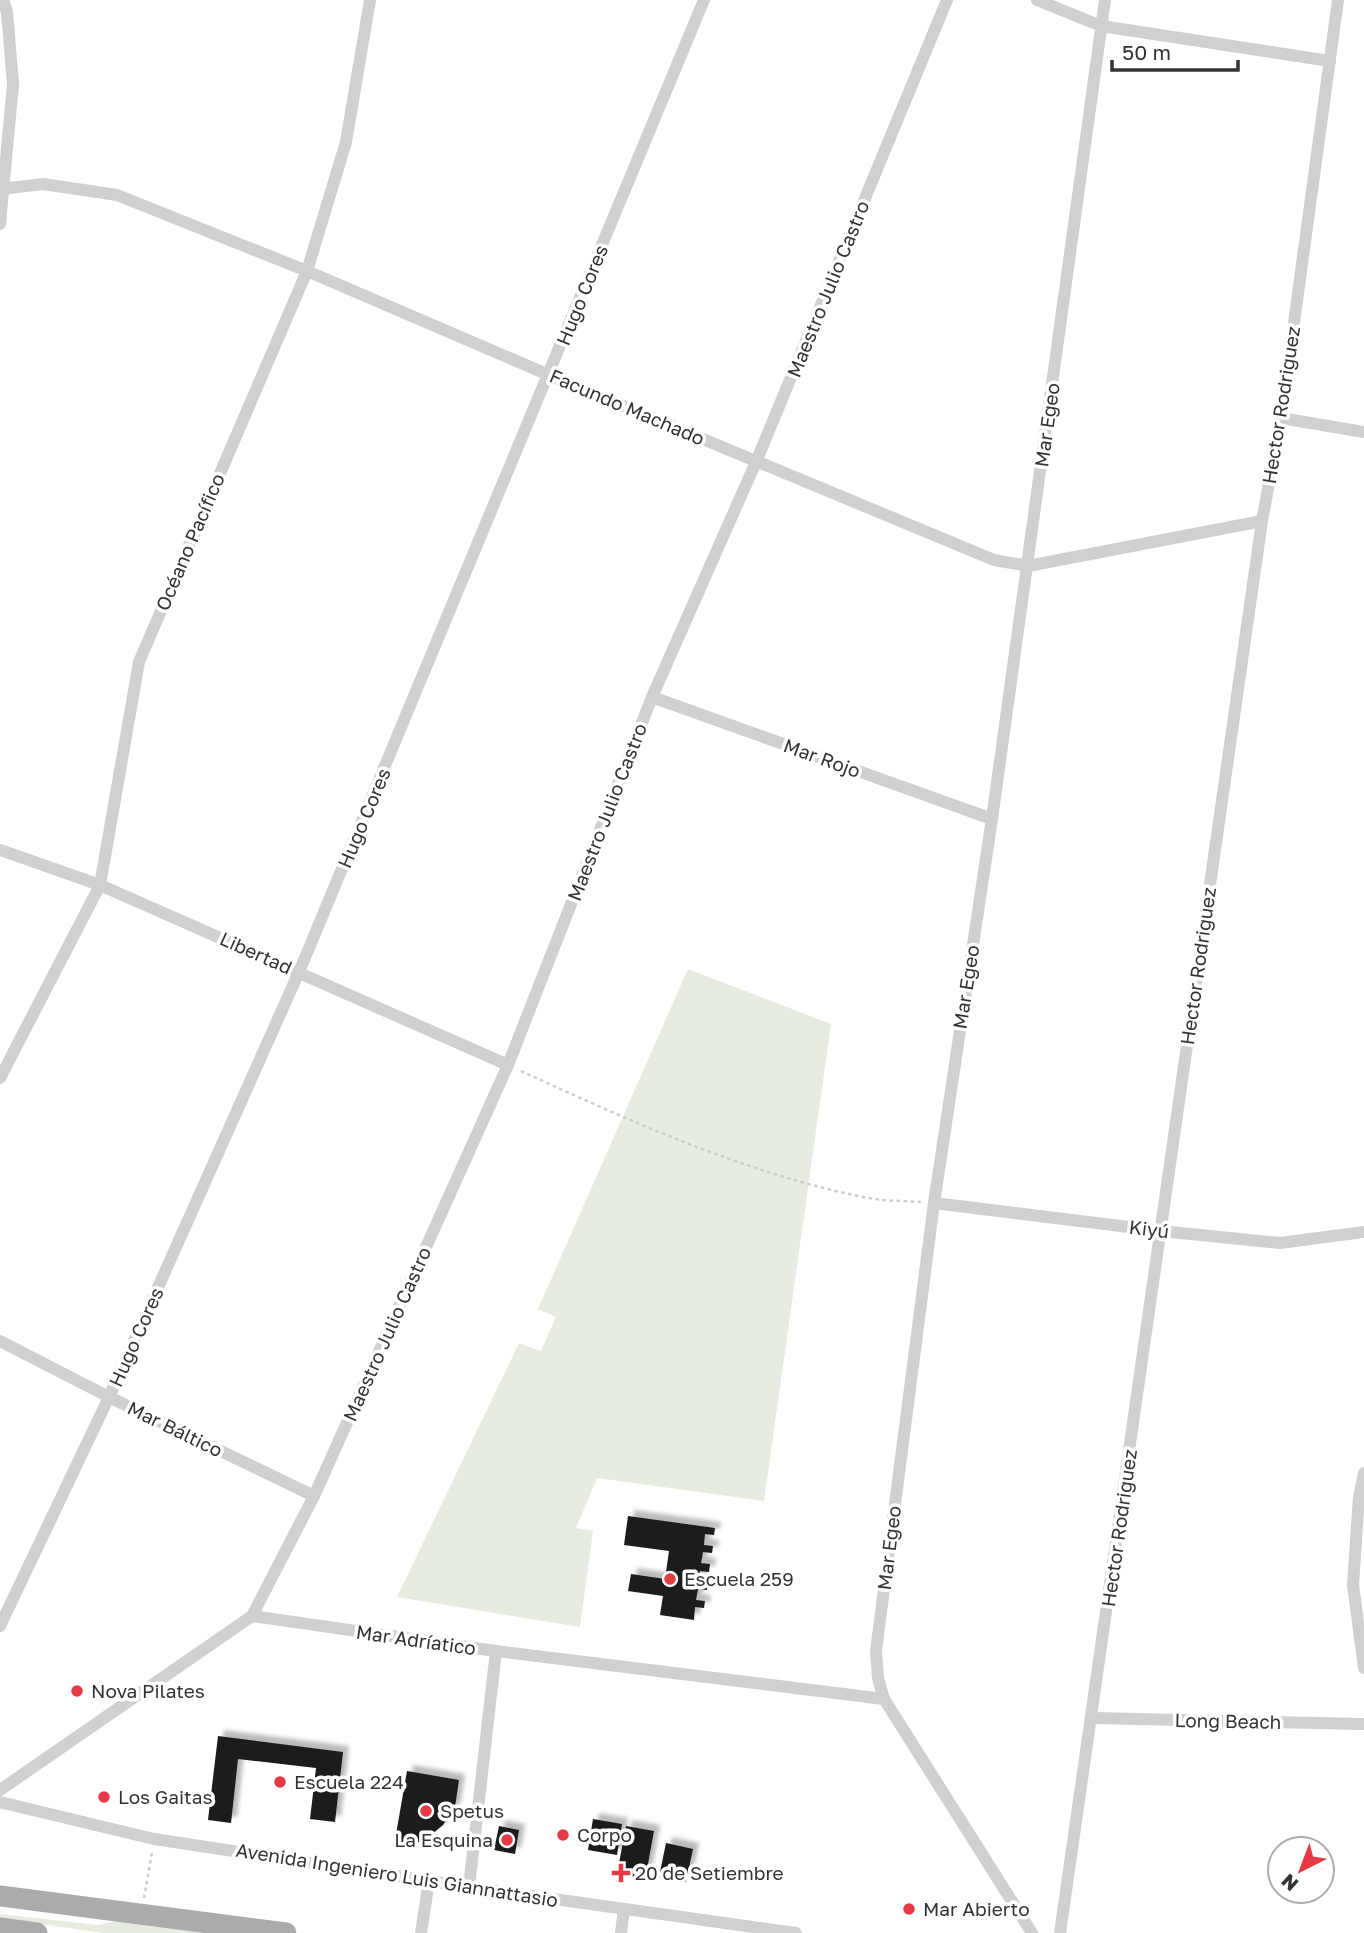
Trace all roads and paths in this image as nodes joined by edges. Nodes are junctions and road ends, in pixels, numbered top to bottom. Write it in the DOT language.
graph roads {
  1 [pos="3,0"];
  2 [pos="370,0"];
  3 [pos="704,0"];
  4 [pos="947,0"];
  5 [pos="1037,0"];
  6 [pos="1105,0"];
  7 [pos="1338,0"];
  8 [pos="1101,26"];
  9 [pos="1330,61"];
  10 [pos="2,188"];
  11 [pos="0,224"];
  12 [pos="307,271"];
  13 [pos="549,375"];
  14 [pos="1281,418"];
  15 [pos="1364,432"];
  16 [pos="756,462"];
  17 [pos="1262,521"];
  18 [pos="1028,566"];
  19 [pos="652,696"];
  20 [pos="992,819"];
  21 [pos="0,850"];
  22 [pos="100,885"];
  23 [pos="299,972"];
  24 [pos="508,1065"];
  25 [pos="0,1078"];
  26 [pos="934,1203"];
  27 [pos="1161,1231"];
  28 [pos="1364,1232"];
  29 [pos="0,1341"];
  30 [pos="109,1397"];
  31 [pos="1364,1473"];
  32 [pos="314,1496"];
  33 [pos="251,1616"];
  34 [pos="0,1626"];
  35 [pos="496,1651"];
  36 [pos="1364,1668"];
  37 [pos="884,1699"];
  38 [pos="1093,1718"];
  39 [pos="1364,1724"];
  40 [pos="0,1790"];
  41 [pos="0,1802"];
  42 [pos="154,1839"];
  43 [pos="429,1881"];
  44 [pos="469,1887"];
  45 [pos="0,1896"];
  46 [pos="0,1908"];
  47 [pos="624,1909"];
  48 [pos="106,1910"];
  49 [pos="141,1914"];
  50 [pos="0,1928"];
  51 [pos="740,1929"];
  52 [pos="37,1933"];
  53 [pos="286,1933"];
  54 [pos="421,1933"];
  55 [pos="621,1933"];
  56 [pos="796,1933"];
  57 [pos="1032,1933"];
  58 [pos="1060,1933"];
  1 -- 10 [label="street"];
  2 -- 12 [label="street, Océano Pacífico"];
  3 -- 13 [label="street, Hugo Cores"];
  4 -- 16 [label="street, Maestro Julio Castro"];
  5 -- 8 [label="street"];
  6 -- 8 [label="street, Mar Egeo"];
  7 -- 9 [label="street, Hector Rodriguez"];
  8 -- 9 [label="street"];
  8 -- 18 [label="street, Mar Egeo"];
  9 -- 14 [label="street, Hector Rodriguez"];
  10 -- 11 [label="street"];
  10 -- 12 [label="street, Facundo Machado"];
  12 -- 13 [label="street, Facundo Machado"];
  12 -- 22 [label="street, Océano Pacífico"];
  13 -- 16 [label="street, Facundo Machado"];
  13 -- 23 [label="street, Hugo Cores"];
  14 -- 15 [label="street"];
  14 -- 17 [label="street, Hector Rodriguez"];
  16 -- 18 [label="street, Facundo Machado"];
  16 -- 19 [label="street, Maestro Julio Castro"];
  17 -- 18 [label="street, Facundo Machado"];
  17 -- 27 [label="street, Hector Rodriguez"];
  18 -- 20 [label="street, Mar Egeo"];
  19 -- 20 [label="street, Mar Rojo"];
  19 -- 24 [label="street, Maestro Julio Castro"];
  20 -- 26 [label="street, Mar Egeo"];
  21 -- 22 [label="street, Libertad"];
  22 -- 23 [label="street, Libertad"];
  22 -- 25 [label="street, Océano Pacífico"];
  23 -- 24 [label="street, Libertad"];
  23 -- 30 [label="street, Hugo Cores"];
  24 -- 26 [label="path"];
  24 -- 32 [label="street, Maestro Julio Castro"];
  26 -- 27 [label="street, Kiyú"];
  26 -- 37 [label="street, Mar Egeo"];
  27 -- 28 [label="street, Kiyú"];
  27 -- 38 [label="street, Hector Rodriguez"];
  29 -- 30 [label="street, Mar Báltico"];
  30 -- 32 [label="street, Mar Báltico"];
  30 -- 34 [label="street, Hugo Cores"];
  31 -- 36 [label="street"];
  32 -- 33 [label="street, Maestro Julio Castro"];
  33 -- 35 [label="street, Mar Adríatico"];
  33 -- 40 [label="street"];
  35 -- 37 [label="street, Mar Adríatico"];
  35 -- 44 [label="street"];
  37 -- 57 [label="street, Mar Egeo"];
  38 -- 39 [label="street, Long Beach"];
  38 -- 58 [label="street, Hector Rodriguez"];
  41 -- 42 [label="street, Avenida Ingeniero Luis Giannattasio"];
  42 -- 43 [label="street, Avenida Ingeniero Luis Giannattasio"];
  42 -- 49 [label="path"];
  43 -- 44 [label="street, Avenida Ingeniero Luis Giannattasio"];
  43 -- 54 [label="street"];
  44 -- 47 [label="street, Avenida Ingeniero Luis Giannattasio"];
  45 -- 48 [label="main road"];
  46 -- 48 [label="main road"];
  47 -- 51 [label="street, Avenida Ingeniero Luis Giannattasio"];
  47 -- 55 [label="street"];
  48 -- 49 [label="main road"];
  49 -- 53 [label="main road"];
  50 -- 52 [label="main road"];
  51 -- 56 [label="street, Avenida Ingeniero Luis Giannattasio"];
}
